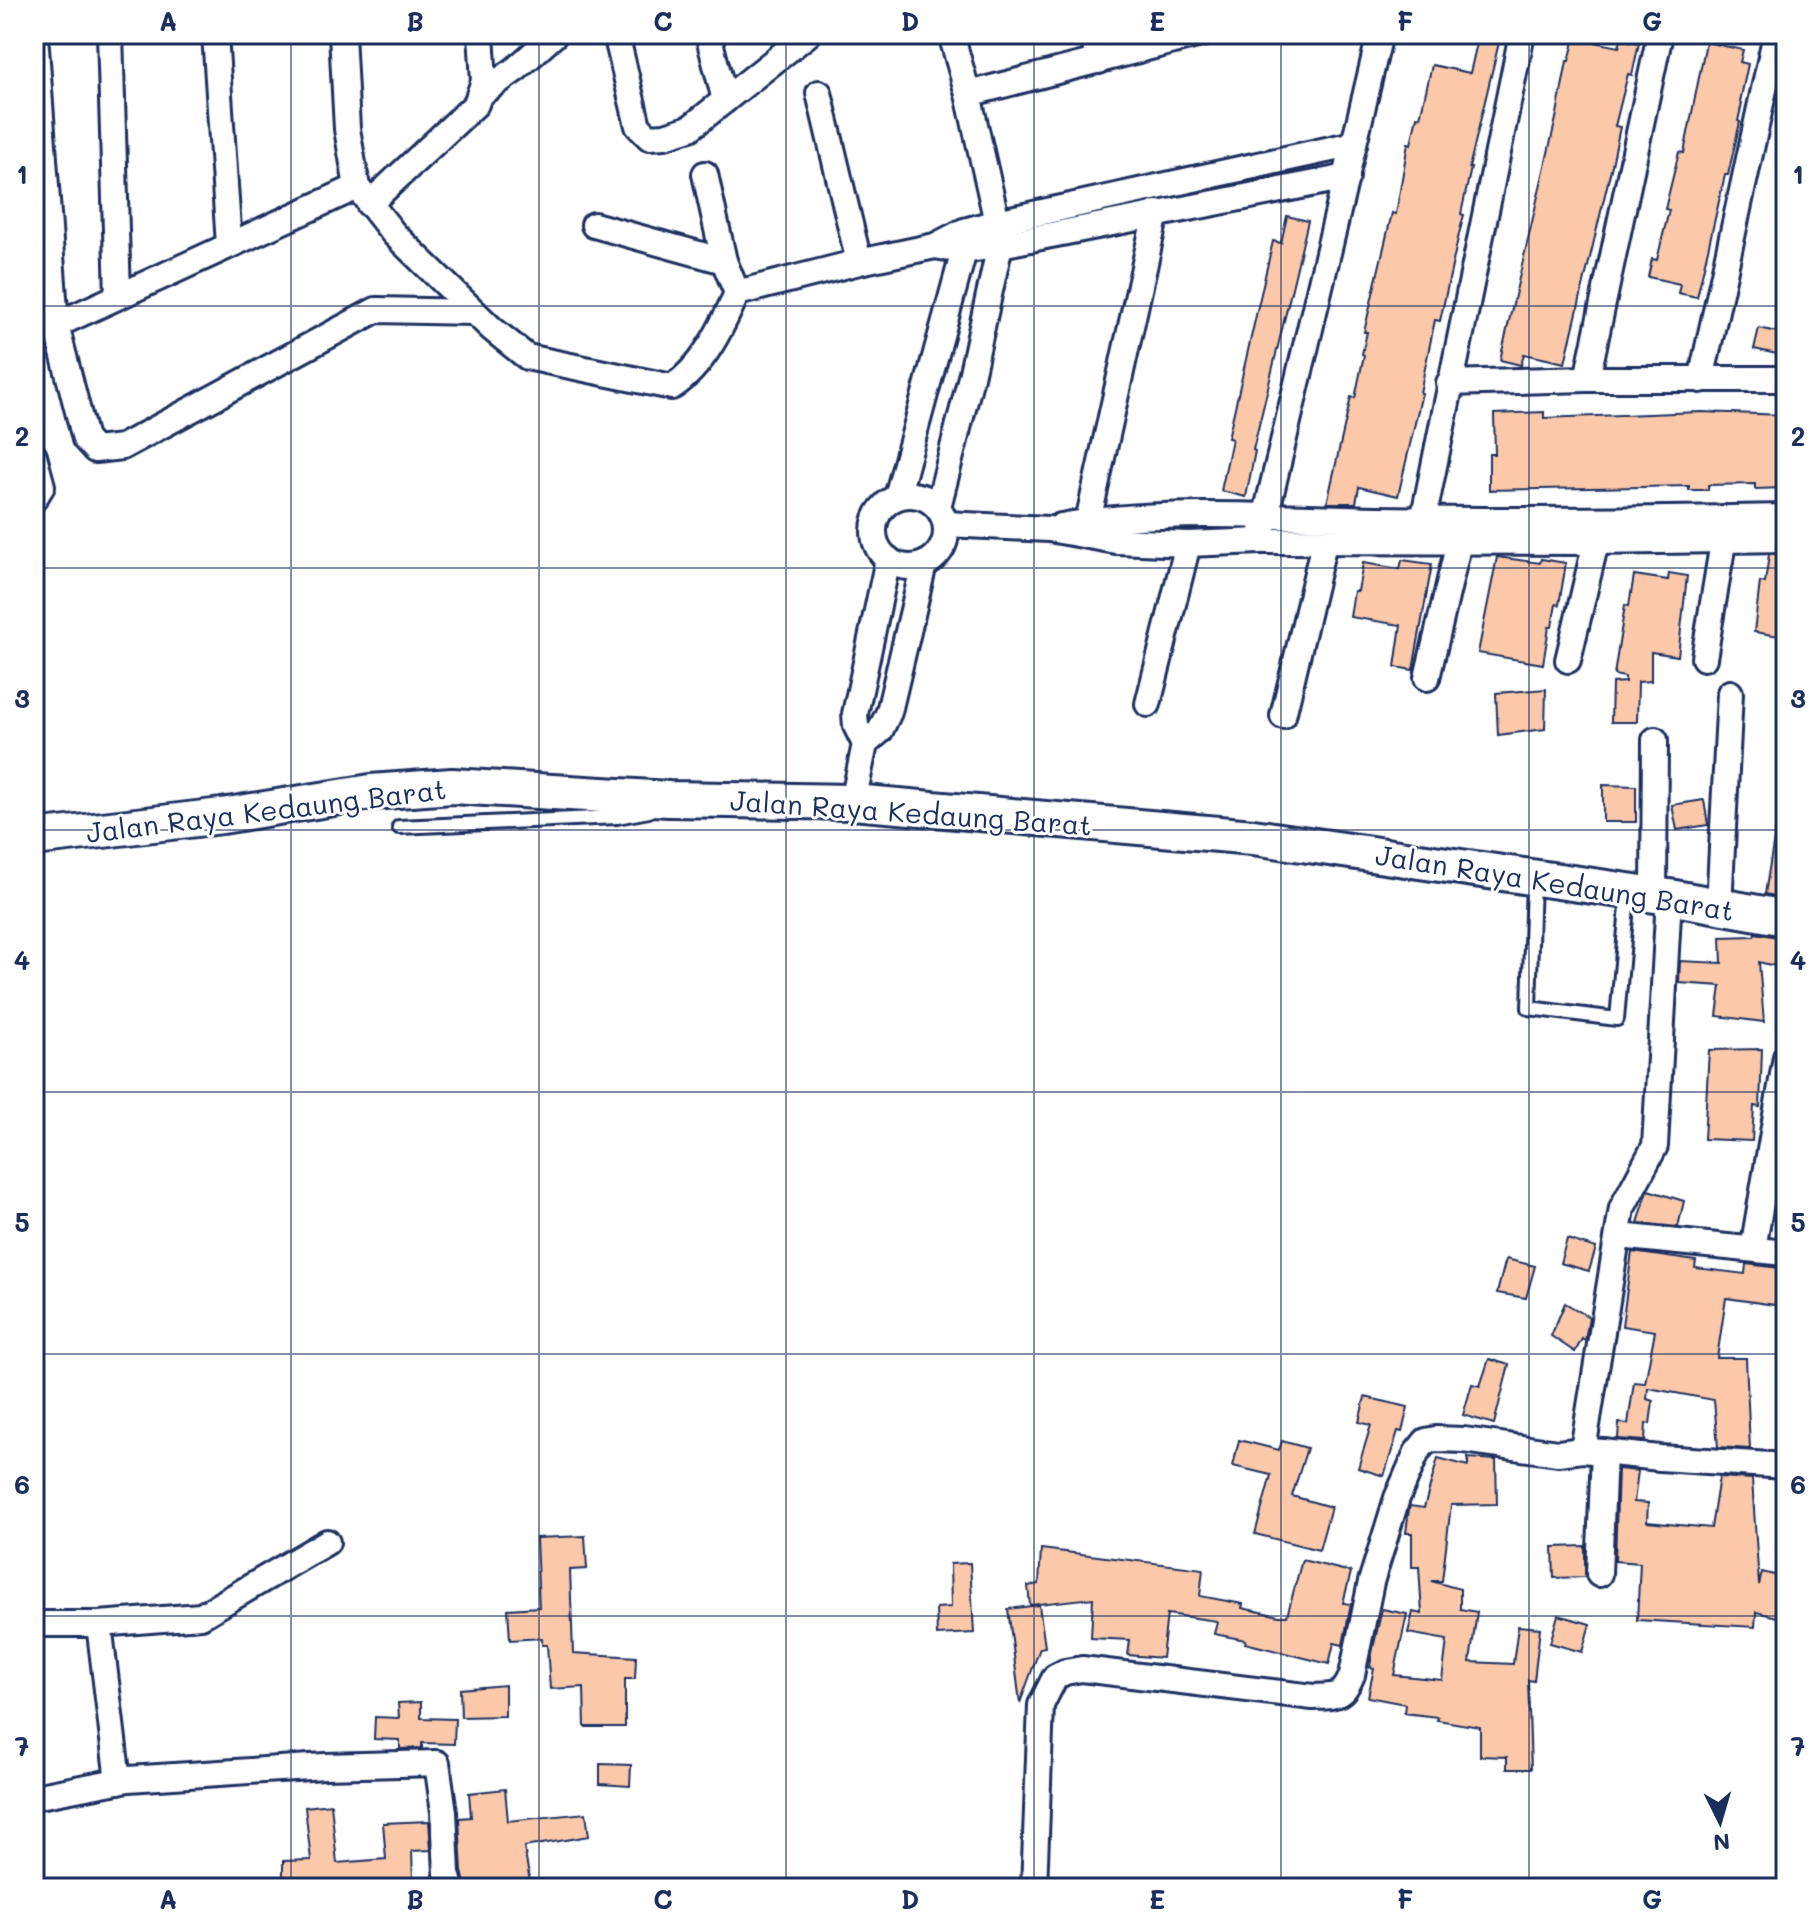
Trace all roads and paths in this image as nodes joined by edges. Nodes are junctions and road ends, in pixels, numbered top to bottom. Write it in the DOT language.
graph roads {
  1 [pos="35,34"];
  2 [pos="110,34"];
  3 [pos="215,34"];
  4 [pos="342,34"];
  5 [pos="481,34"];
  6 [pos="555,34"];
  7 [pos="616,34"];
  8 [pos="708,34"];
  9 [pos="808,34"];
  10 [pos="951,34"];
  11 [pos="1092,34"];
  12 [pos="1201,34"];
  13 [pos="1380,34"];
  14 [pos="1522,34"];
  15 [pos="1660,34"];
  16 [pos="1776,34"];
  17 [pos="1099,61"];
  18 [pos="482,93"];
  19 [pos="819,93"];
  20 [pos="968,94"];
  21 [pos="725,100"];
  22 [pos="1354,144"];
  23 [pos="705,174"];
  24 [pos="1347,177"];
  25 [pos="363,195"];
  26 [pos="1156,213"];
  27 [pos="594,225"];
  28 [pos="999,234"];
  29 [pos="964,241"];
  30 [pos="229,245"];
  31 [pos="724,261"];
  32 [pos="859,262"];
  33 [pos="737,293"];
  34 [pos="118,296"];
  35 [pos="951,297"];
  36 [pos="988,301"];
  37 [pos="474,312"];
  38 [pos="56,325"];
  39 [pos="1587,379"];
  40 [pos="1786,379"];
  41 [pos="1701,380"];
  42 [pos="1449,383"];
  43 [pos="34,456"];
  44 [pos="897,497"];
  45 [pos="34,499"];
  46 [pos="942,515"];
  47 [pos="1786,517"];
  48 [pos="1725,528"];
  49 [pos="1085,529"];
  50 [pos="1263,529"];
  51 [pos="1420,531"];
  52 [pos="1786,539"];
  53 [pos="1459,542"];
  54 [pos="1596,542"];
  55 [pos="1324,543"];
  56 [pos="1188,544"];
  57 [pos="888,559"];
  58 [pos="924,564"];
  59 [pos="1704,658"];
  60 [pos="1568,660"];
  61 [pos="1427,678"];
  62 [pos="1730,693"];
  63 [pos="1148,704"];
  64 [pos="1283,716"];
  65 [pos="1655,740"];
  66 [pos="865,744"];
  67 [pos="669,799"];
  68 [pos="853,802"];
  69 [pos="399,827"];
  70 [pos="34,838"];
  71 [pos="1534,877"];
  72 [pos="1651,895"];
  73 [pos="1719,906"];
  74 [pos="1786,918"];
  75 [pos="1786,1057"];
  76 [pos="1619,1236"];
  77 [pos="1753,1249"];
  78 [pos="1786,1253"];
  79 [pos="1594,1451"];
  80 [pos="1786,1466"];
  81 [pos="327,1542"];
  82 [pos="1599,1574"];
  83 [pos="34,1624"];
  84 [pos="99,1624"];
  85 [pos="118,1781"];
  86 [pos="34,1797"];
  87 [pos="451,1888"];
  88 [pos="1034,1888"];
  1 -- 38 [label="street"];
  2 -- 34 [label="street"];
  3 -- 30 [label="street"];
  4 -- 25 [label="street"];
  5 -- 18 [label="street"];
  6 -- 18 [label="street"];
  7 -- 21 [label="street"];
  8 -- 21 [label="street"];
  9 -- 21 [label="street"];
  10 -- 20 [label="street"];
  11 -- 17 [label="street"];
  12 -- 17 [label="street"];
  13 -- 22 [label="street"];
  14 -- 42 [label="street"];
  15 -- 39 [label="street"];
  16 -- 41 [label="street"];
  17 -- 20 [label="street"];
  18 -- 25 [label="street"];
  19 -- 32 [label="street"];
  20 -- 28 [label="street"];
  22 -- 24 [label="street"];
  22 -- 28 [label="street"];
  23 -- 31 [label="street"];
  24 -- 26 [label="street"];
  24 -- 50 [label="street"];
  25 -- 30 [label="street"];
  25 -- 37 [label="street"];
  26 -- 28 [label="street"];
  26 -- 49 [label="street"];
  27 -- 31 [label="street"];
  28 -- 29 [label="street"];
  28 -- 36 [label="street"];
  29 -- 32 [label="street"];
  29 -- 35 [label="street"];
  30 -- 34 [label="street"];
  31 -- 33 [label="street"];
  32 -- 33 [label="street"];
  33 -- 37 [label="street"];
  34 -- 38 [label="street"];
  35 -- 36 [label="street"];
  35 -- 44 [label="street"];
  36 -- 46 [label="street"];
  37 -- 38 [label="street"];
  39 -- 41 [label="street"];
  39 -- 42 [label="street"];
  40 -- 41 [label="street"];
  42 -- 51 [label="street"];
  43 -- 45 [label="street"];
  44 -- 46 [label="street"];
  44 -- 57 [label="street"];
  46 -- 49 [label="street"];
  46 -- 58 [label="street"];
  47 -- 48 [label="street"];
  48 -- 51 [label="street"];
  48 -- 52 [label="street"];
  48 -- 54 [label="street"];
  48 -- 59 [label="street"];
  49 -- 50 [label="street"];
  49 -- 56 [label="street"];
  50 -- 51 [label="street"];
  50 -- 55 [label="street"];
  50 -- 56 [label="street"];
  51 -- 53 [label="street"];
  51 -- 55 [label="street"];
  53 -- 54 [label="street"];
  53 -- 61 [label="street"];
  54 -- 60 [label="street"];
  55 -- 64 [label="street"];
  56 -- 63 [label="street"];
  57 -- 58 [label="street"];
  57 -- 66 [label="street"];
  58 -- 66 [label="street"];
  62 -- 73 [label="street"];
  65 -- 72 [label="street"];
  66 -- 68 [label="street"];
  67 -- 68 [label="street, Jalan Raya Kedaung Barat"];
  67 -- 69 [label="lane"];
  67 -- 70 [label="street, Jalan Raya Kedaung Barat"];
  68 -- 71 [label="street, Jalan Raya Kedaung Barat"];
  71 -- 72 [label="street, Jalan Raya Kedaung Barat"];
  71 -- 72 [label="lane"];
  72 -- 73 [label="street, Jalan Raya Kedaung Barat"];
  72 -- 76 [label="street"];
  73 -- 74 [label="street, Jalan Raya Kedaung Barat"];
  75 -- 77 [label="street"];
  76 -- 77 [label="street"];
  76 -- 79 [label="street"];
  77 -- 78 [label="street"];
  79 -- 80 [label="street"];
  79 -- 82 [label="street"];
  79 -- 88 [label="street"];
  81 -- 84 [label="street"];
  83 -- 84 [label="street"];
  84 -- 85 [label="street"];
  85 -- 86 [label="street"];
  85 -- 87 [label="street"];
}
